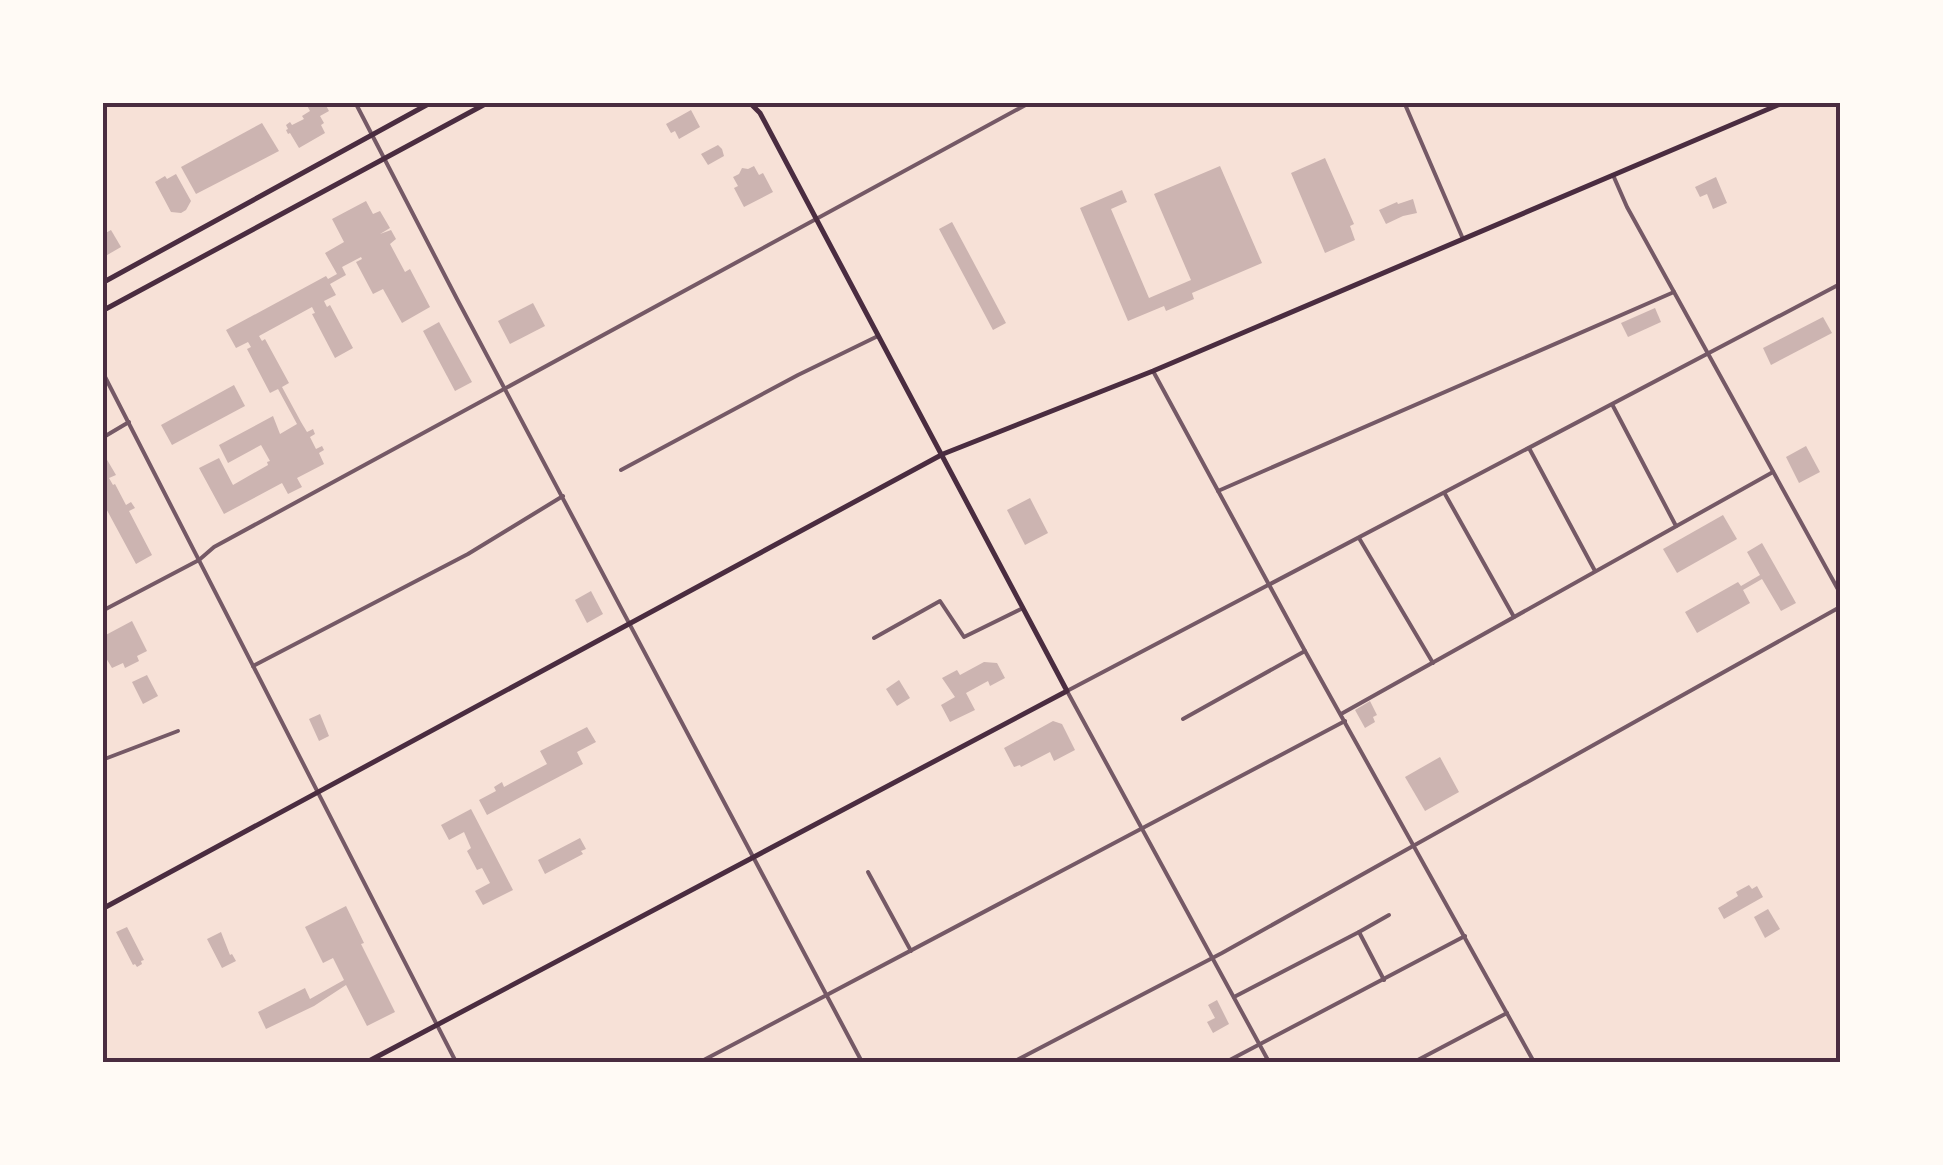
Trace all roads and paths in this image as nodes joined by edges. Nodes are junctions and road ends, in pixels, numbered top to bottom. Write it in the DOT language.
graph roads {
  1 [pos="355,102"];
  2 [pos="432,102"];
  3 [pos="489,102"];
  4 [pos="749,102"];
  5 [pos="1030,102"];
  6 [pos="1404,102"];
  7 [pos="1785,102"];
  8 [pos="372,136"];
  9 [pos="385,160"];
  10 [pos="1613,175"];
  11 [pos="816,219"];
  12 [pos="1463,239"];
  13 [pos="102,283"];
  14 [pos="1840,284"];
  15 [pos="1674,292"];
  16 [pos="102,312"];
  17 [pos="879,335"];
  18 [pos="1708,354"];
  19 [pos="102,371"];
  20 [pos="1153,371"];
  21 [pos="506,388"];
  22 [pos="1612,404"];
  23 [pos="129,422"];
  24 [pos="102,438"];
  25 [pos="1530,448"];
  26 [pos="942,454"];
  27 [pos="621,470"];
  28 [pos="1773,472"];
  29 [pos="1218,491"];
  30 [pos="1444,492"];
  31 [pos="563,496"];
  32 [pos="1676,526"];
  33 [pos="1359,538"];
  34 [pos="199,560"];
  35 [pos="1595,570"];
  36 [pos="1269,584"];
  37 [pos="1840,594"];
  38 [pos="1840,607"];
  39 [pos="1023,608"];
  40 [pos="102,611"];
  41 [pos="1514,616"];
  42 [pos="629,623"];
  43 [pos="874,638"];
  44 [pos="1305,651"];
  45 [pos="1433,663"];
  46 [pos="253,666"];
  47 [pos="1067,691"];
  48 [pos="1341,714"];
  49 [pos="1184,719"];
  50 [pos="1345,721"];
  51 [pos="178,731"];
  52 [pos="102,760"];
  53 [pos="317,792"];
  54 [pos="1142,829"];
  55 [pos="1414,846"];
  56 [pos="755,856"];
  57 [pos="868,872"];
  58 [pos="102,909"];
  59 [pos="1390,916"];
  60 [pos="1359,932"];
  61 [pos="1465,936"];
  62 [pos="910,950"];
  63 [pos="1212,958"];
  64 [pos="1384,980"];
  65 [pos="827,996"];
  66 [pos="1234,997"];
  67 [pos="1508,1012"];
  68 [pos="436,1026"];
  69 [pos="1260,1045"];
  70 [pos="366,1062"];
  71 [pos="456,1062"];
  72 [pos="700,1062"];
  73 [pos="862,1062"];
  74 [pos="1013,1062"];
  75 [pos="1226,1062"];
  76 [pos="1269,1062"];
  77 [pos="1414,1062"];
  78 [pos="1534,1062"];
  1 -- 8 [label="street"];
  2 -- 8 [label="main road"];
  3 -- 9 [label="main road"];
  4 -- 11 [label="main road"];
  5 -- 11 [label="street"];
  6 -- 12 [label="street"];
  7 -- 10 [label="main road"];
  8 -- 9 [label="street"];
  8 -- 13 [label="main road"];
  9 -- 16 [label="main road"];
  9 -- 21 [label="street"];
  10 -- 12 [label="main road"];
  10 -- 15 [label="street"];
  11 -- 17 [label="main road"];
  11 -- 21 [label="street"];
  12 -- 20 [label="main road"];
  14 -- 18 [label="street"];
  15 -- 18 [label="street"];
  15 -- 29 [label="street"];
  17 -- 26 [label="main road"];
  17 -- 27 [label="street"];
  18 -- 22 [label="street"];
  18 -- 28 [label="street"];
  19 -- 23 [label="street"];
  20 -- 26 [label="main road"];
  20 -- 29 [label="street"];
  21 -- 31 [label="street"];
  21 -- 34 [label="street"];
  22 -- 25 [label="street"];
  22 -- 32 [label="street"];
  23 -- 24 [label="street"];
  23 -- 34 [label="street"];
  25 -- 30 [label="street"];
  25 -- 35 [label="street"];
  26 -- 39 [label="main road"];
  26 -- 42 [label="main road"];
  28 -- 32 [label="street"];
  28 -- 37 [label="street"];
  29 -- 36 [label="street"];
  30 -- 33 [label="street"];
  30 -- 41 [label="street"];
  31 -- 42 [label="street"];
  31 -- 46 [label="street"];
  32 -- 35 [label="street"];
  33 -- 36 [label="street"];
  33 -- 45 [label="street"];
  34 -- 40 [label="street"];
  34 -- 46 [label="street"];
  35 -- 41 [label="street"];
  36 -- 44 [label="street"];
  36 -- 47 [label="street"];
  38 -- 55 [label="street"];
  39 -- 43 [label="street"];
  39 -- 47 [label="main road"];
  41 -- 45 [label="street"];
  42 -- 53 [label="main road"];
  42 -- 56 [label="street"];
  44 -- 48 [label="street"];
  44 -- 49 [label="street"];
  45 -- 48 [label="street"];
  46 -- 53 [label="street"];
  47 -- 54 [label="street"];
  47 -- 56 [label="main road"];
  48 -- 50 [label="street"];
  50 -- 54 [label="street"];
  50 -- 55 [label="street"];
  51 -- 52 [label="street"];
  53 -- 58 [label="main road"];
  53 -- 68 [label="street"];
  54 -- 62 [label="street"];
  54 -- 63 [label="street"];
  55 -- 61 [label="street"];
  55 -- 63 [label="street"];
  56 -- 65 [label="street"];
  56 -- 68 [label="main road"];
  57 -- 62 [label="street"];
  59 -- 60 [label="street"];
  60 -- 64 [label="street"];
  60 -- 66 [label="street"];
  61 -- 64 [label="street"];
  61 -- 67 [label="street"];
  62 -- 65 [label="street"];
  63 -- 66 [label="street"];
  63 -- 74 [label="street"];
  64 -- 69 [label="street"];
  65 -- 72 [label="street"];
  65 -- 73 [label="street"];
  66 -- 69 [label="street"];
  67 -- 77 [label="street"];
  67 -- 78 [label="street"];
  68 -- 70 [label="main road"];
  68 -- 71 [label="street"];
  69 -- 75 [label="street"];
  69 -- 76 [label="street"];
}
